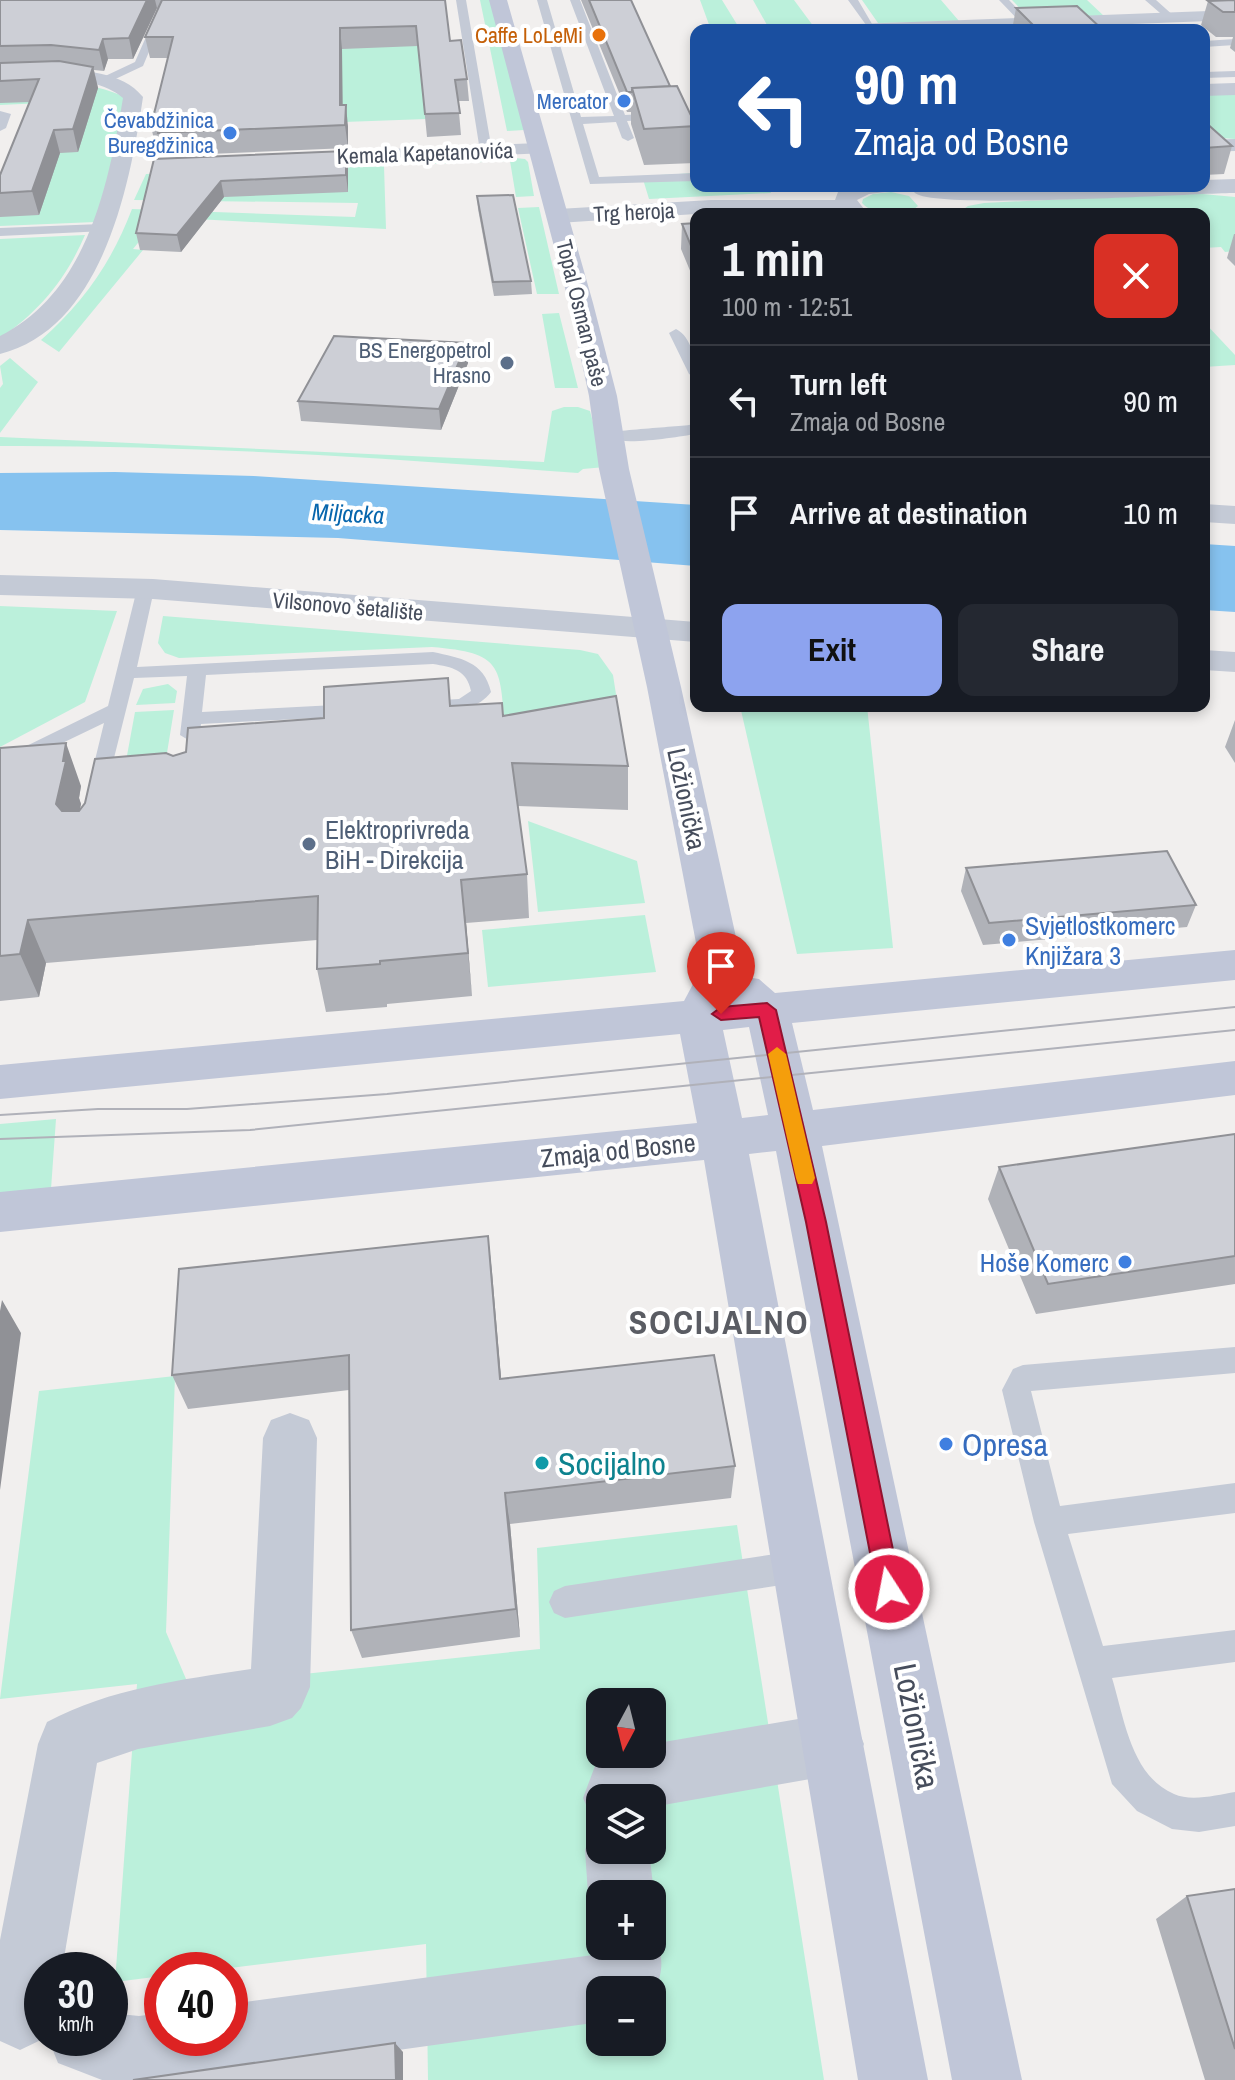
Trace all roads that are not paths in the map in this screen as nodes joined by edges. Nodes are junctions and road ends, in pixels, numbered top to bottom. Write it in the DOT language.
graph roads {
  1 [pos="461,0"];
  2 [pos="498,0"];
  3 [pos="542,0"];
  4 [pos="575,0"];
  5 [pos="853,0"];
  6 [pos="1004,0"];
  7 [pos="1150,0"];
  8 [pos="161,13"];
  9 [pos="1235,15"];
  10 [pos="1170,17"];
  11 [pos="1025,22"];
  12 [pos="870,24"];
  13 [pos="964,24"];
  14 [pos="1235,42"];
  15 [pos="1210,44"];
  16 [pos="1235,63"];
  17 [pos="1210,64"];
  18 [pos="600,71"];
  19 [pos="588,72"];
  20 [pos="1235,74"];
  21 [pos="1210,75"];
  22 [pos="0,76"];
  23 [pos="105,80"];
  24 [pos="1235,89"];
  25 [pos="1210,90"];
  26 [pos="0,114"];
  27 [pos="690,114"];
  28 [pos="620,120"];
  29 [pos="577,121"];
  30 [pos="0,128"];
  31 [pos="628,138"];
  32 [pos="1235,145"];
  33 [pos="1210,146"];
  34 [pos="539,149"];
  35 [pos="486,151"];
  36 [pos="258,160"];
  37 [pos="146,166"];
  38 [pos="120,167"];
  39 [pos="690,177"];
  40 [pos="1210,186"];
  41 [pos="1235,186"];
  42 [pos="907,192"];
  43 [pos="1048,192"];
  44 [pos="858,194"];
  45 [pos="933,203"];
  46 [pos="690,208"];
  47 [pos="694,208"];
  48 [pos="558,216"];
  49 [pos="101,228"];
  50 [pos="0,232"];
  51 [pos="676,333"];
  52 [pos="0,346"];
  53 [pos="690,362"];
  54 [pos="690,430"];
  55 [pos="609,435"];
  56 [pos="1210,513"];
  57 [pos="1235,515"];
  58 [pos="0,585"];
  59 [pos="153,589"];
  60 [pos="649,629"];
  61 [pos="690,632"];
  62 [pos="1210,660"];
  63 [pos="1235,662"];
  64 [pos="197,670"];
  65 [pos="124,673"];
  66 [pos="404,707"];
  67 [pos="374,709"];
  68 [pos="115,710"];
  69 [pos="191,719"];
  70 [pos="187,762"];
  71 [pos="0,767"];
  72 [pos="92,816"];
  73 [pos="1235,965"];
  74 [pos="722,969"];
  75 [pos="767,1010"];
  76 [pos="698,1015"];
  77 [pos="1235,1078"];
  78 [pos="0,1082"];
  79 [pos="794,1131"];
  80 [pos="723,1139"];
  81 [pos="0,1212"];
  82 [pos="1235,1360"];
  83 [pos="290,1438"];
  84 [pos="1235,1498"];
  85 [pos="1049,1522"];
  86 [pos="801,1566"];
  87 [pos="565,1602"];
  88 [pos="1235,1646"];
  89 [pos="1092,1664"];
  90 [pos="833,1744"];
  91 [pos="625,1784"];
  92 [pos="1235,1809"];
  93 [pos="628,1960"];
  94 [pos="21,2018"];
  95 [pos="128,2050"];
  96 [pos="893,2080"];
  97 [pos="987,2080"];
  1 -- 35 [label="lane"];
  2 -- 34 [label="street, Topal Osman paše"];
  3 -- 29 [label="lane"];
  4 -- 18 [label="lane"];
  5 -- 12 [label="lane"];
  6 -- 11 [label="lane"];
  7 -- 10 [label="lane"];
  8 -- 23 [label="lane"];
  9 -- 10 [label="street"];
  10 -- 11 [label="street"];
  11 -- 13 [label="street"];
  14 -- 15 [label="lane"];
  16 -- 17 [label="lane"];
  18 -- 19 [label="lane"];
  18 -- 28 [label="lane"];
  20 -- 21 [label="lane"];
  22 -- 23 [label="street"];
  23 -- 38 [label="street"];
  24 -- 25 [label="street"];
  26 -- 30 [label="lane"];
  27 -- 28 [label="lane"];
  28 -- 29 [label="lane"];
  28 -- 31 [label="lane"];
  29 -- 39 [label="lane"];
  32 -- 33 [label="street"];
  34 -- 35 [label="street, Kemala Kapetanovića"];
  34 -- 48 [label="street, Topal Osman paše"];
  35 -- 36 [label="street, Kemala Kapetanovića"];
  37 -- 38 [label="street"];
  38 -- 49 [label="street"];
  40 -- 41 [label="street"];
  42 -- 45 [label="street"];
  43 -- 45 [label="street"];
  44 -- 47 [label="street, Trg heroja"];
  46 -- 48 [label="street, Trg heroja"];
  48 -- 55 [label="street, Topal Osman paše"];
  49 -- 50 [label="lane"];
  49 -- 52 [label="street"];
  51 -- 53 [label="lane"];
  54 -- 55 [label="lane"];
  55 -- 60 [label="street, Topal Osman paše"];
  56 -- 57 [label="street"];
  58 -- 59 [label="street, Vilsonovo šetalište"];
  59 -- 60 [label="street, Vilsonovo šetalište"];
  59 -- 65 [label="lane"];
  60 -- 61 [label="street, Vilsonovo šetalište"];
  60 -- 74 [label="street, Ložionička"];
  62 -- 63 [label="street"];
  64 -- 65 [label="lane"];
  64 -- 66 [label="lane"];
  64 -- 69 [label="lane"];
  65 -- 68 [label="lane"];
  67 -- 69 [label="lane"];
  68 -- 71 [label="lane"];
  68 -- 72 [label="lane"];
  69 -- 70 [label="lane"];
  73 -- 75 [label="street"];
  74 -- 75 [label="street"];
  74 -- 76 [label="street"];
  75 -- 76 [label="street"];
  75 -- 79 [label="street, Ložionička"];
  76 -- 78 [label="street"];
  76 -- 80 [label="street"];
  77 -- 79 [label="street, Zmaja od Bosne"];
  79 -- 80 [label="street, Zmaja od Bosne"];
  79 -- 97 [label="street, Ložionička"];
  80 -- 81 [label="street, Zmaja od Bosne"];
  80 -- 86 [label="street"];
  82 -- 85 [label="lane"];
  83 -- 94 [label="street"];
  84 -- 85 [label="lane"];
  85 -- 89 [label="lane"];
  86 -- 87 [label="lane"];
  86 -- 90 [label="street"];
  88 -- 89 [label="lane"];
  89 -- 92 [label="lane"];
  90 -- 91 [label="street"];
  90 -- 96 [label="street"];
  93 -- 95 [label="street"];
}
